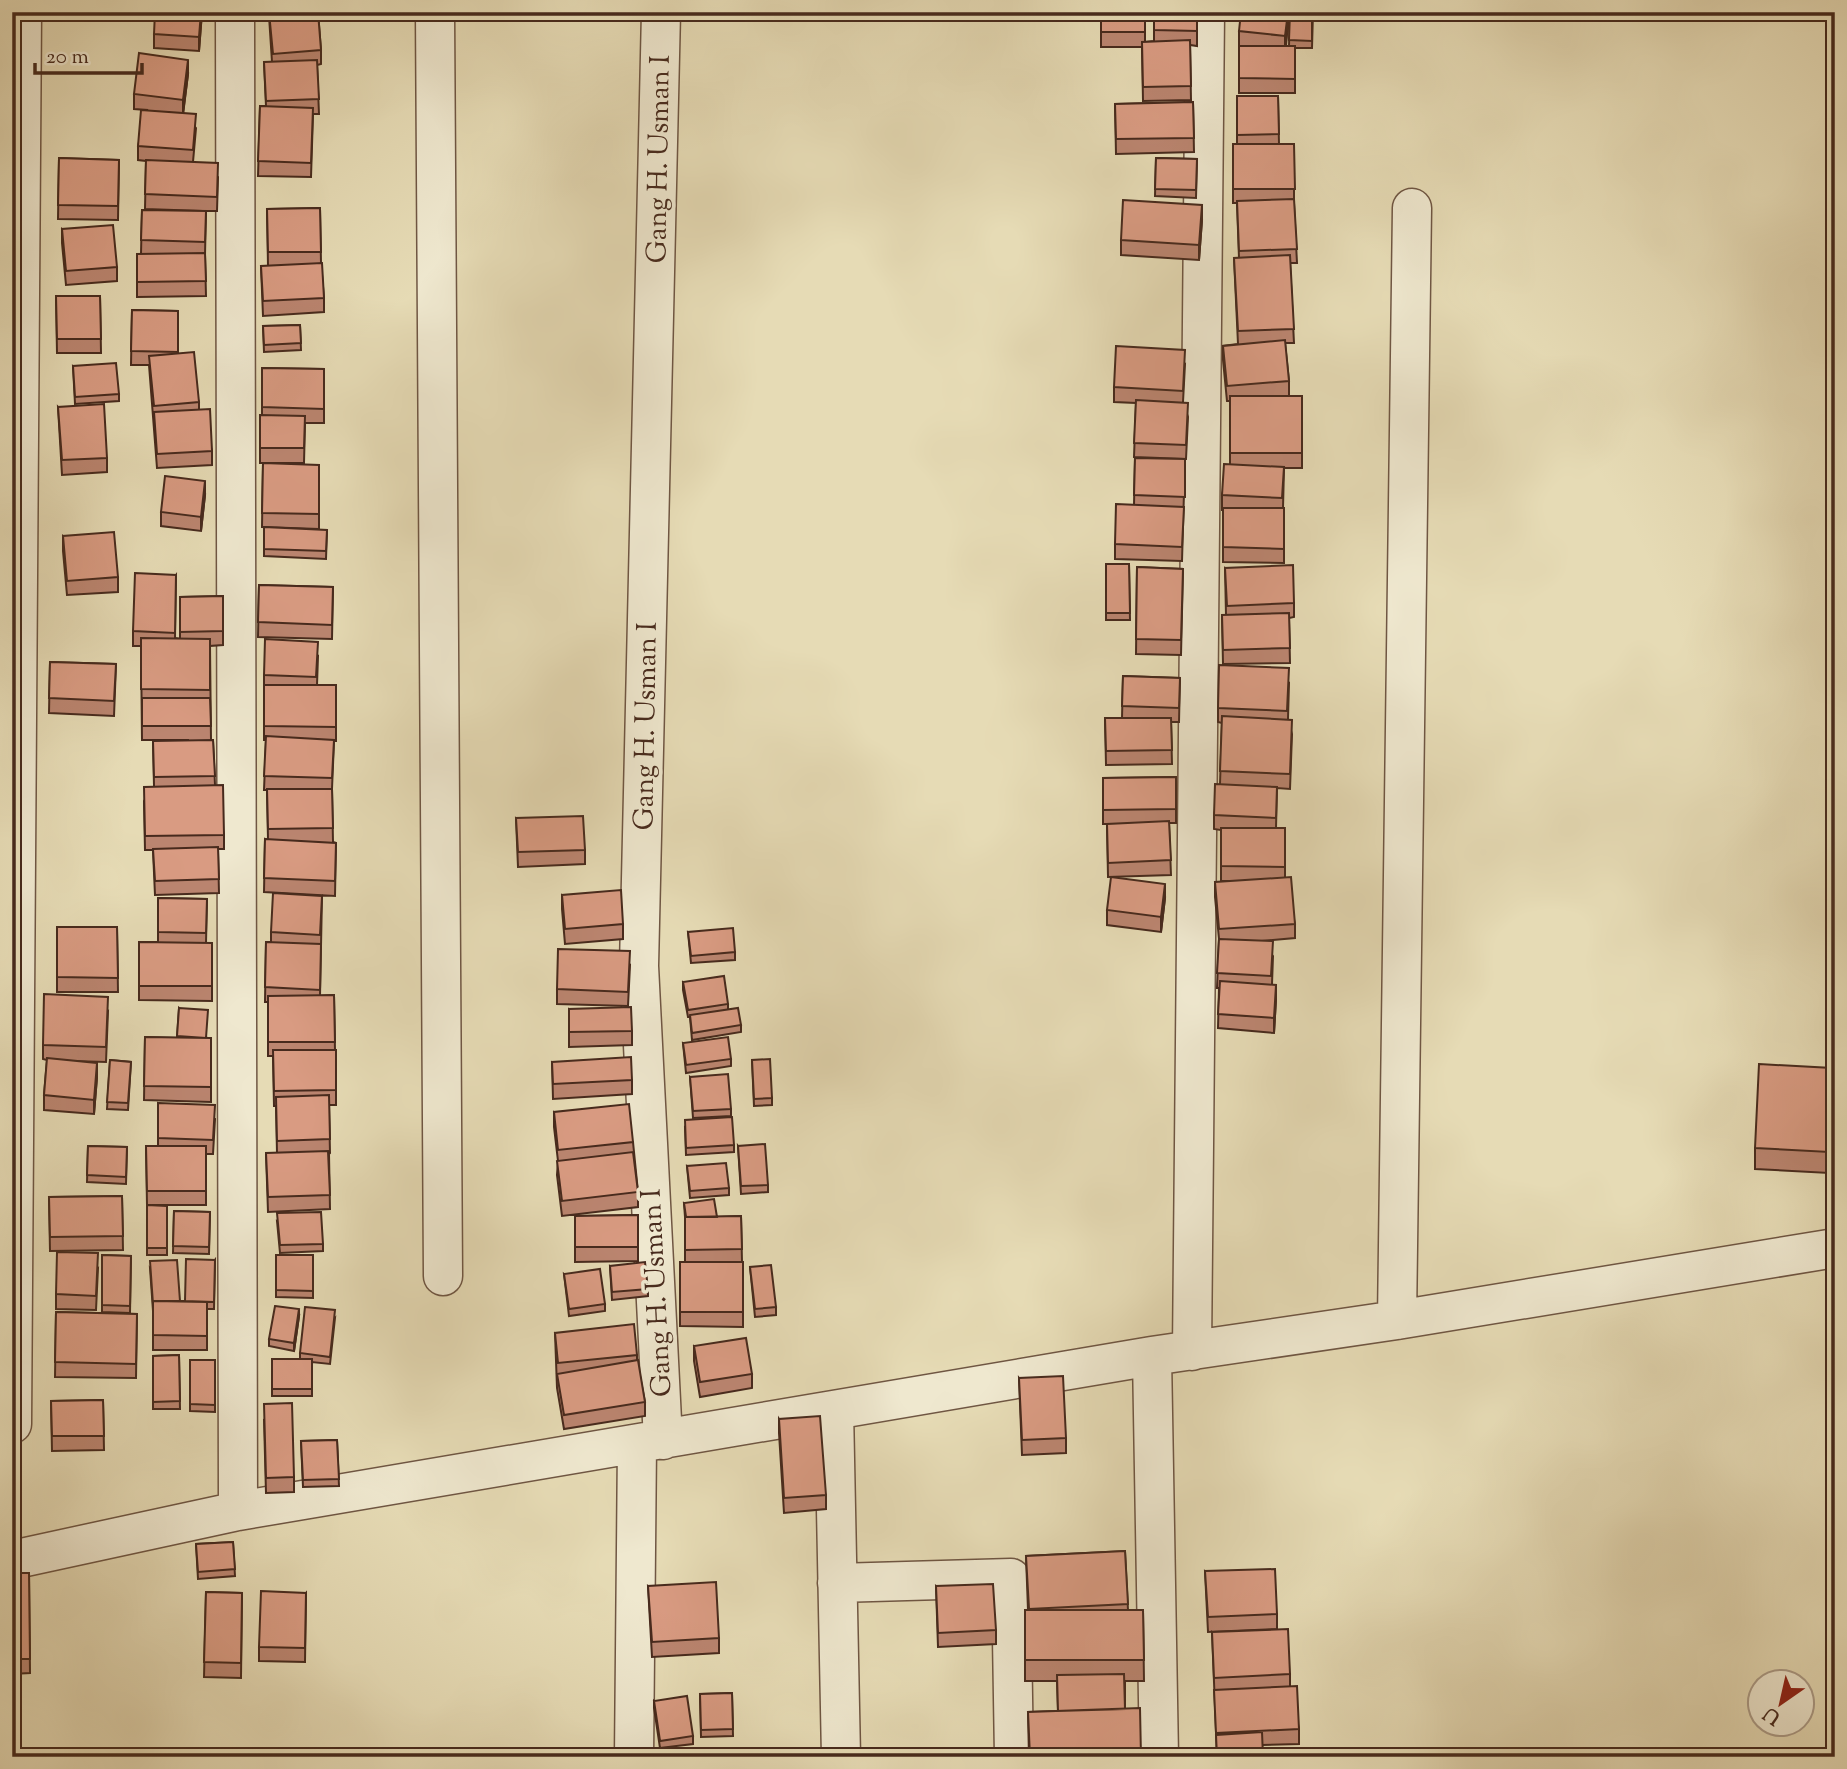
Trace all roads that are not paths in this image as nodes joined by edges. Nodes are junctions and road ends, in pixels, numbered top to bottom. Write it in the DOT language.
graph roads {
  1 [pos="22,12"];
  2 [pos="235,12"];
  3 [pos="435,12"];
  4 [pos="661,12"];
  5 [pos="1205,12"];
  6 [pos="1412,208"];
  7 [pos="1835,1248"];
  8 [pos="443,1276"];
  9 [pos="1397,1320"];
  10 [pos="1192,1350"];
  11 [pos="1152,1356"];
  12 [pos="834,1410"];
  13 [pos="12,1424"];
  14 [pos="650,1442"];
  15 [pos="238,1511"];
  16 [pos="12,1560"];
  17 [pos="837,1583"];
  18 [pos="634,1757"];
  19 [pos="841,1757"];
  20 [pos="1014,1757"];
  21 [pos="1159,1757"];
  1 -- 13 [label="street"];
  2 -- 15 [label="street"];
  3 -- 8 [label="street"];
  4 -- 14 [label="street, Gang H. Usman I"];
  5 -- 10 [label="street"];
  6 -- 9 [label="street"];
  7 -- 9 [label="street"];
  9 -- 10 [label="street"];
  10 -- 11 [label="street"];
  11 -- 12 [label="street"];
  11 -- 21 [label="street"];
  12 -- 14 [label="street"];
  12 -- 17 [label="street"];
  14 -- 15 [label="street"];
  14 -- 18 [label="street, Gang H. Usman I"];
  15 -- 16 [label="street"];
  17 -- 19 [label="street"];
  17 -- 20 [label="street"];
}
